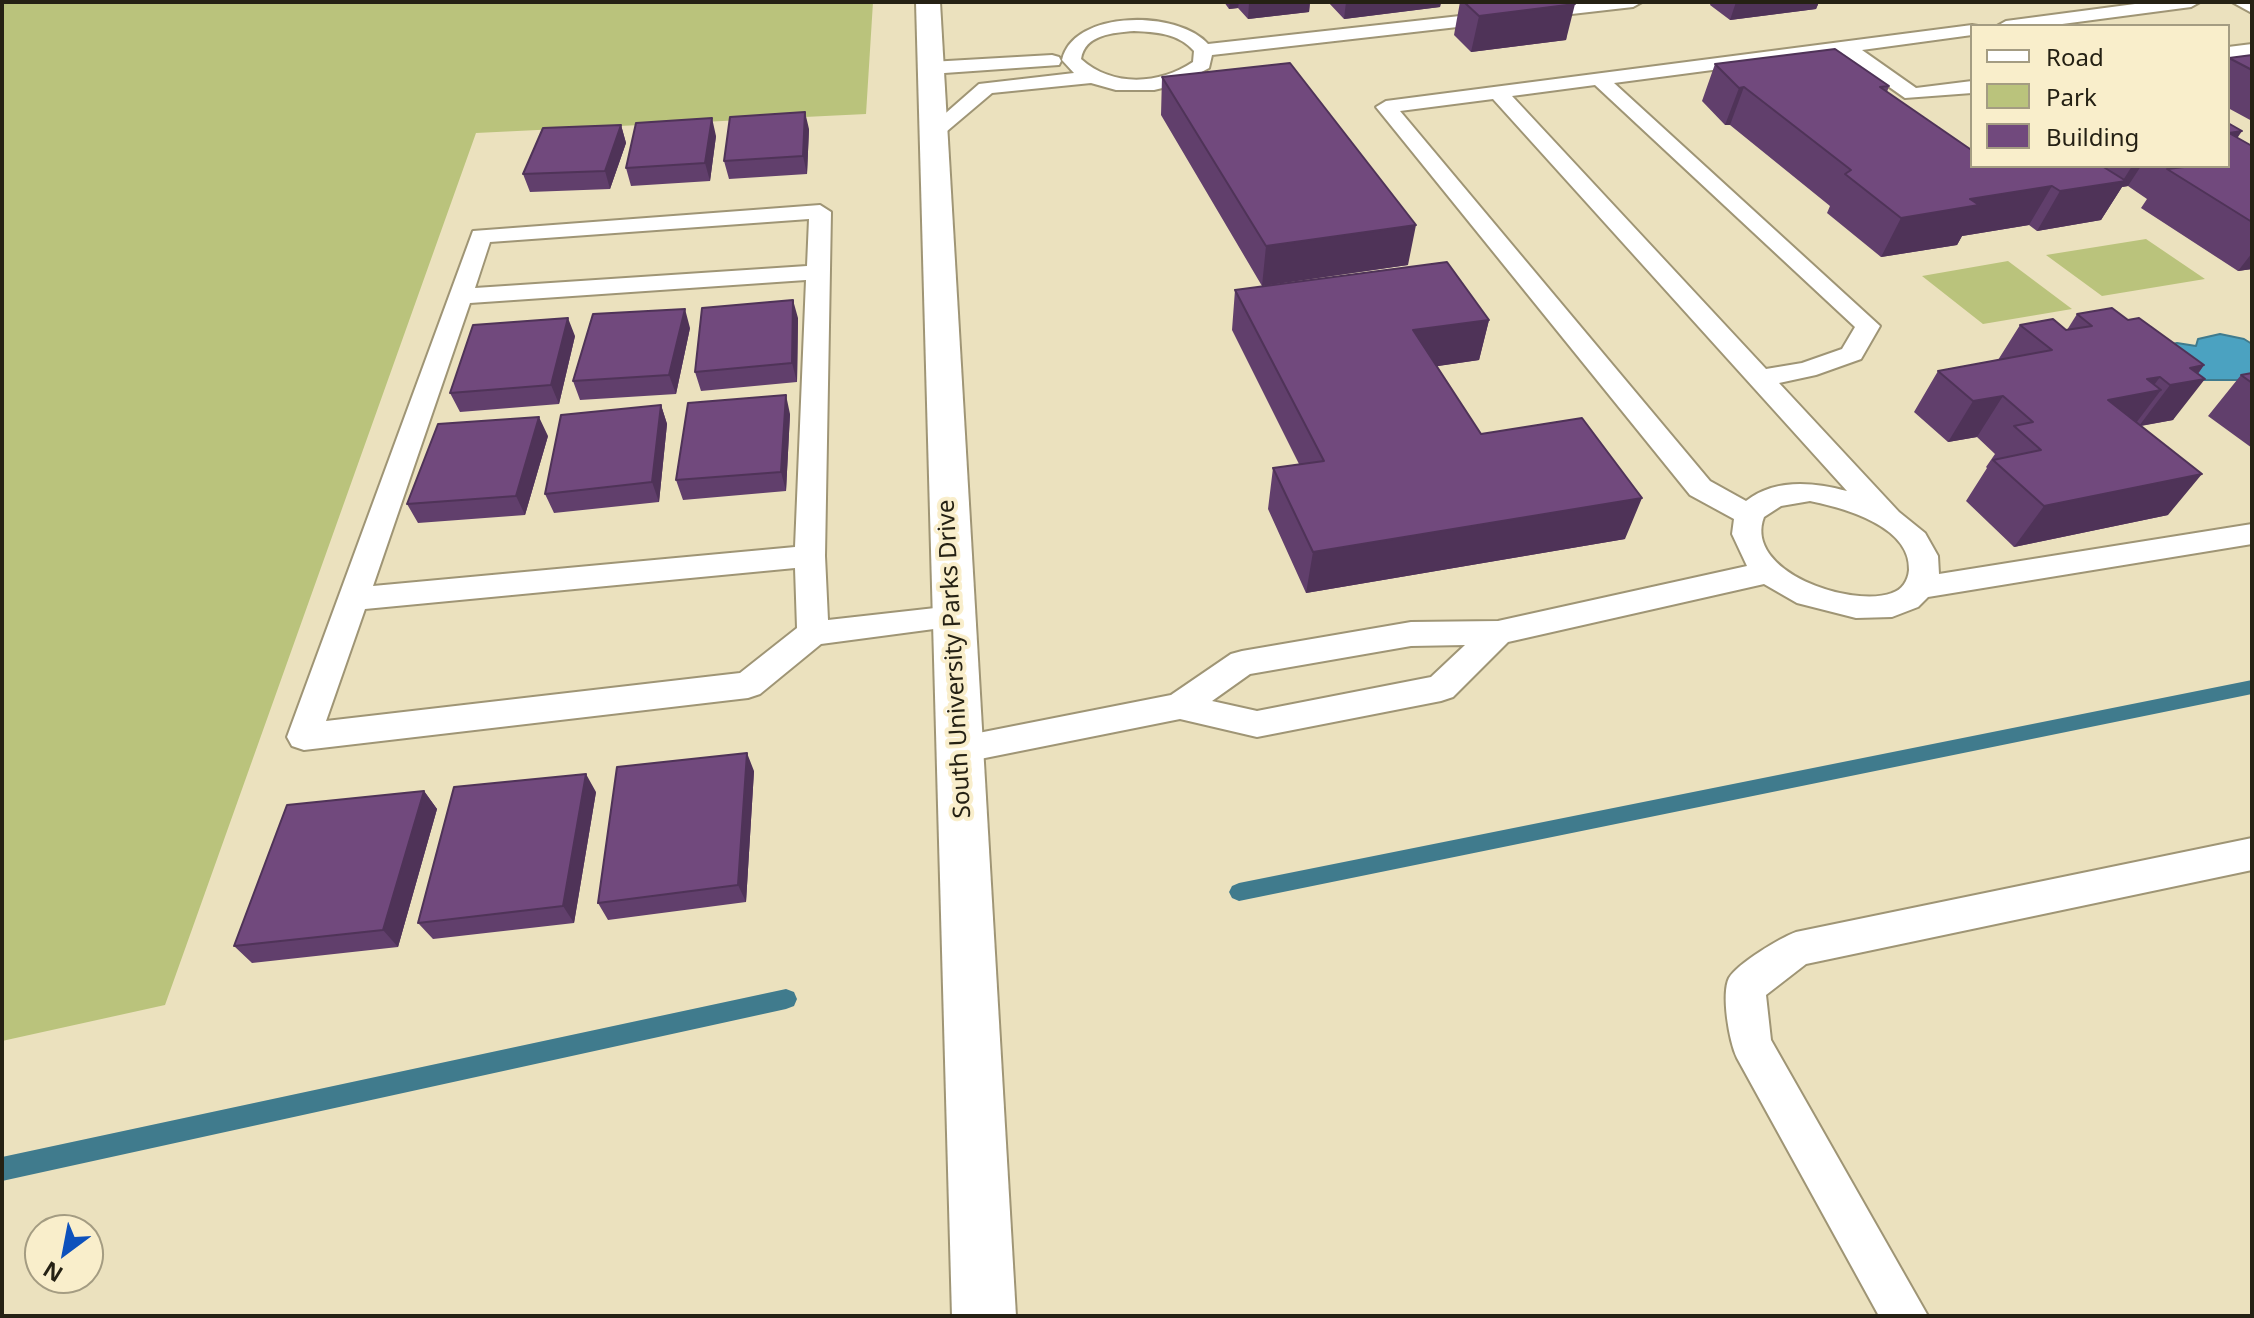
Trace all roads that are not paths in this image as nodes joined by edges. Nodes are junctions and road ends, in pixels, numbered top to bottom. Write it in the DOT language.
graph roads {
  1 [pos="928,2"];
  2 [pos="1146,2"];
  3 [pos="1633,2"];
  4 [pos="2191,2"];
  5 [pos="2241,2"];
  6 [pos="2252,8"];
  7 [pos="2021,24"];
  8 [pos="1146,26"];
  9 [pos="1970,30"];
  10 [pos="1845,47"];
  11 [pos="1203,50"];
  12 [pos="2252,50"];
  13 [pos="2230,53"];
  14 [pos="1071,60"];
  15 [pos="930,68"];
  16 [pos="1094,77"];
  17 [pos="1599,79"];
  18 [pos="1970,87"];
  19 [pos="1497,92"];
  20 [pos="933,133"];
  21 [pos="819,272"];
  22 [pos="460,296"];
  23 [pos="1760,378"];
  24 [pos="1749,515"];
  25 [pos="1888,518"];
  26 [pos="2252,534"];
  27 [pos="810,556"];
  28 [pos="1770,572"];
  29 [pos="1919,588"];
  30 [pos="353,599"];
  31 [pos="953,617"];
  32 [pos="813,633"];
  33 [pos="1498,633"];
  34 [pos="1180,706"];
  35 [pos="960,749"];
  36 [pos="2252,854"];
  37 [pos="984,1316"];
  38 [pos="1905,1316"];
  1 -- 15 [label="main road, South University Parks Drive"];
  2 -- 8 [label="lane"];
  3 -- 11 [label="lane"];
  4 -- 7 [label="lane"];
  5 -- 6 [label="lane"];
  8 -- 11 [label="lane"];
  8 -- 14 [label="lane"];
  9 -- 10 [label="lane"];
  10 -- 17 [label="lane"];
  10 -- 18 [label="lane"];
  11 -- 16 [label="lane"];
  12 -- 13 [label="lane"];
  14 -- 15 [label="lane"];
  14 -- 16 [label="lane"];
  15 -- 20 [label="main road, South University Parks Drive"];
  16 -- 20 [label="lane"];
  17 -- 19 [label="lane"];
  17 -- 23 [label="lane"];
  19 -- 23 [label="lane"];
  19 -- 24 [label="lane"];
  20 -- 31 [label="main road, South University Parks Drive"];
  21 -- 22 [label="lane"];
  21 -- 22 [label="lane"];
  21 -- 27 [label="lane"];
  22 -- 30 [label="lane"];
  23 -- 25 [label="lane"];
  24 -- 25 [label="lane"];
  24 -- 28 [label="lane"];
  25 -- 29 [label="lane"];
  26 -- 29 [label="lane"];
  27 -- 30 [label="lane"];
  27 -- 32 [label="lane"];
  28 -- 29 [label="lane"];
  28 -- 33 [label="lane"];
  30 -- 32 [label="lane"];
  31 -- 32 [label="lane"];
  31 -- 35 [label="main road, South University Parks Drive"];
  33 -- 34 [label="lane"];
  33 -- 34 [label="lane"];
  34 -- 35 [label="lane"];
  35 -- 37 [label="main road, South University Parks Drive"];
  36 -- 38 [label="lane"];
}
